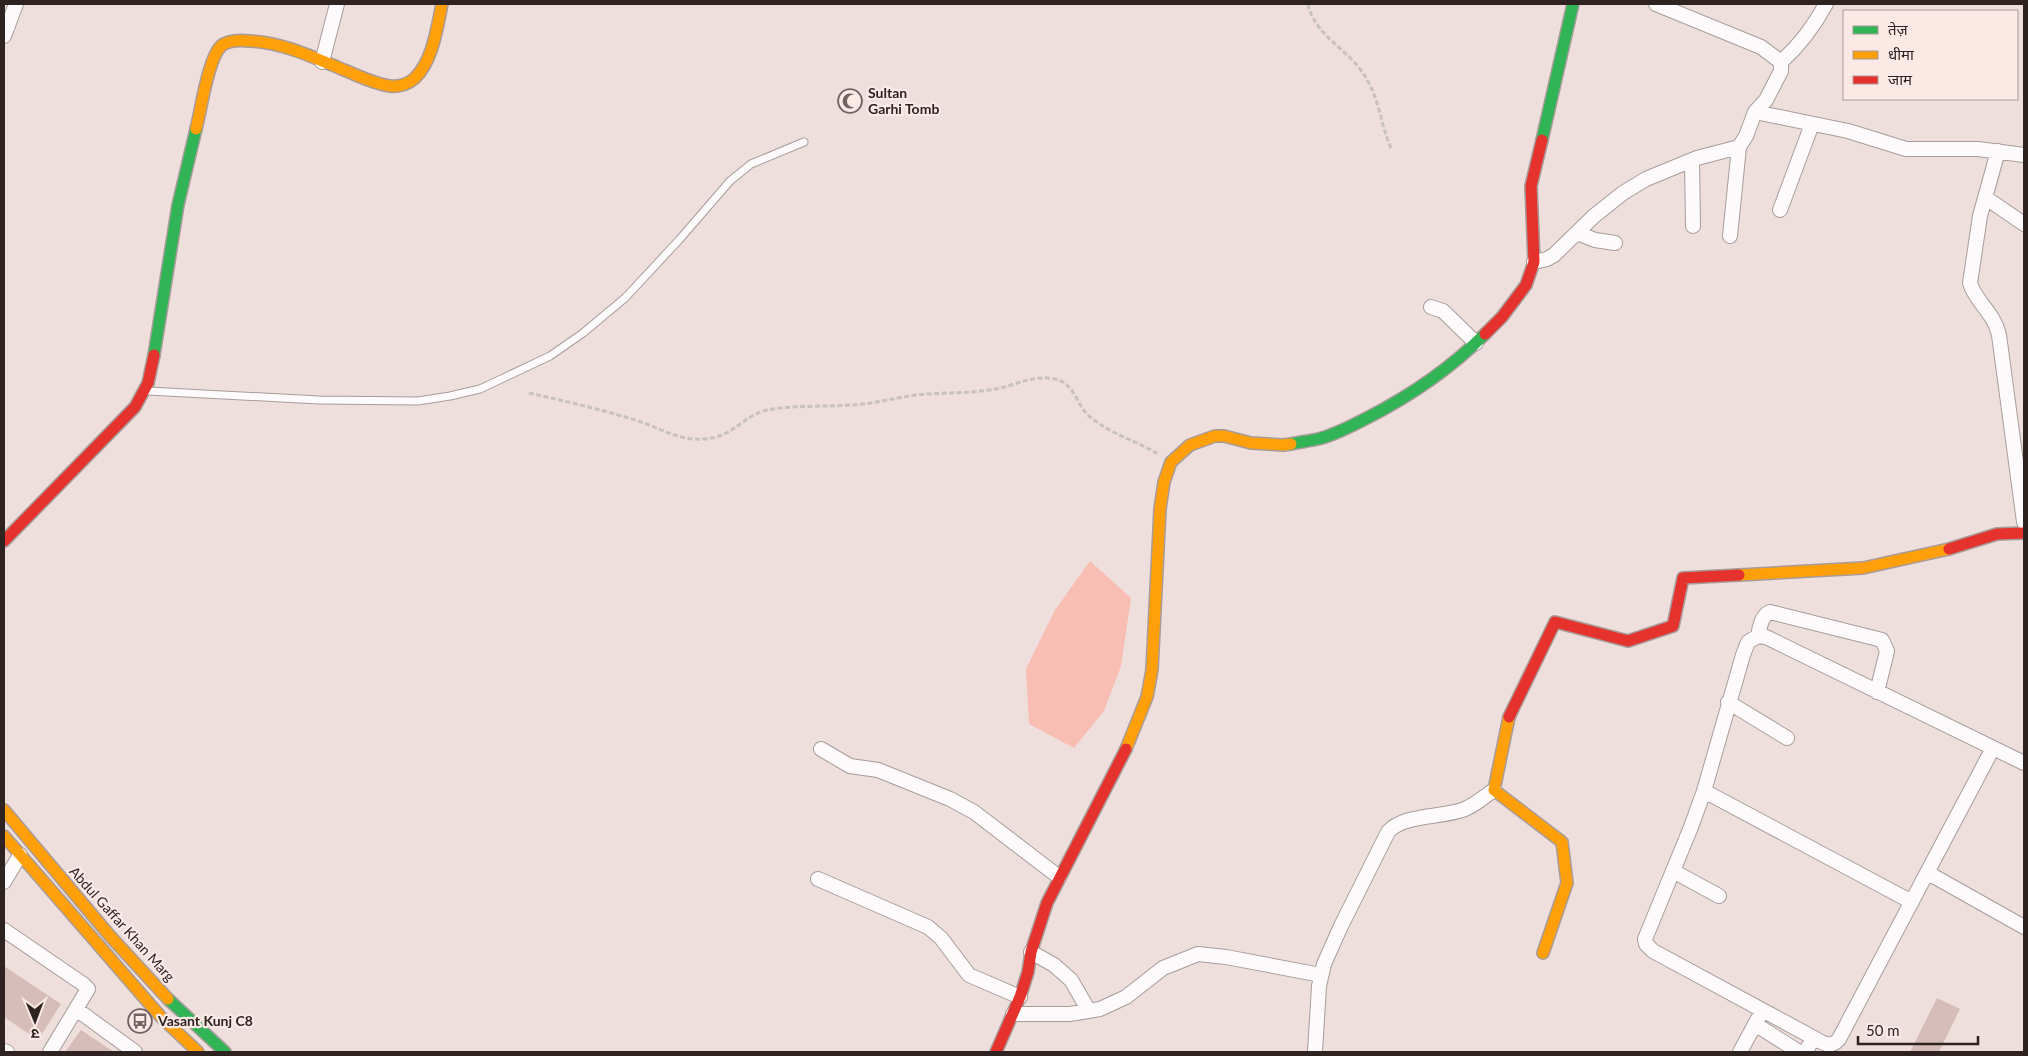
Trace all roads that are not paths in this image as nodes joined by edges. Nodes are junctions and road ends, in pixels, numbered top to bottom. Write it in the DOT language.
graph roads {
  1 [pos="16,4"];
  2 [pos="337,4"];
  3 [pos="442,4"];
  4 [pos="1573,4"];
  5 [pos="1656,4"];
  6 [pos="1826,4"];
  7 [pos="4,36"];
  8 [pos="322,62"];
  9 [pos="1781,62"];
  10 [pos="1755,112"];
  11 [pos="1812,124"];
  12 [pos="804,142"];
  13 [pos="1739,147"];
  14 [pos="1998,151"];
  15 [pos="2024,155"];
  16 [pos="1692,160"];
  17 [pos="1986,198"];
  18 [pos="1780,210"];
  19 [pos="2024,224"];
  20 [pos="1693,226"];
  21 [pos="1577,233"];
  22 [pos="1730,236"];
  23 [pos="1615,243"];
  24 [pos="1534,262"];
  25 [pos="1431,307"];
  26 [pos="1476,343"];
  27 [pos="145,391"];
  28 [pos="2023,503"];
  29 [pos="2024,522"];
  30 [pos="2024,533"];
  31 [pos="4,541"];
  32 [pos="1758,636"];
  33 [pos="1876,692"];
  34 [pos="1728,702"];
  35 [pos="1787,738"];
  36 [pos="1993,748"];
  37 [pos="820,749"];
  38 [pos="2024,763"];
  39 [pos="1494,790"];
  40 [pos="1704,791"];
  41 [pos="4,810"];
  42 [pos="4,836"];
  43 [pos="17,860"];
  44 [pos="1673,871"];
  45 [pos="1928,873"];
  46 [pos="1059,877"];
  47 [pos="818,878"];
  48 [pos="4,882"];
  49 [pos="1719,896"];
  50 [pos="1912,902"];
  51 [pos="2024,927"];
  52 [pos="4,930"];
  53 [pos="1031,952"];
  54 [pos="1544,952"];
  55 [pos="1321,975"];
  56 [pos="1020,997"];
  57 [pos="76,1009"];
  58 [pos="1762,1010"];
  59 [pos="1089,1011"];
  60 [pos="1013,1014"];
  61 [pos="1755,1024"];
  62 [pos="1814,1038"];
  63 [pos="50,1052"];
  64 [pos="135,1052"];
  65 [pos="198,1052"];
  66 [pos="225,1052"];
  67 [pos="996,1052"];
  68 [pos="1315,1052"];
  69 [pos="1740,1052"];
  70 [pos="1799,1052"];
  71 [pos="1805,1052"];
  1 -- 7 [label="street"];
  2 -- 8 [label="street"];
  3 -- 8 [label="street"];
  4 -- 24 [label="street"];
  5 -- 9 [label="street"];
  6 -- 9 [label="street"];
  8 -- 27 [label="street"];
  9 -- 10 [label="street"];
  10 -- 11 [label="street"];
  10 -- 13 [label="street"];
  11 -- 14 [label="street"];
  11 -- 18 [label="street"];
  12 -- 27 [label="lane"];
  13 -- 16 [label="street"];
  13 -- 22 [label="street"];
  14 -- 15 [label="street"];
  14 -- 17 [label="street"];
  16 -- 20 [label="street"];
  16 -- 21 [label="street"];
  17 -- 19 [label="street"];
  17 -- 28 [label="street"];
  21 -- 23 [label="street"];
  21 -- 24 [label="street"];
  24 -- 26 [label="street"];
  25 -- 26 [label="street"];
  26 -- 46 [label="street"];
  27 -- 31 [label="street"];
  28 -- 29 [label="street"];
  30 -- 39 [label="street"];
  32 -- 33 [label="street"];
  32 -- 33 [label="street"];
  32 -- 34 [label="street"];
  33 -- 36 [label="street"];
  34 -- 35 [label="street"];
  34 -- 40 [label="street"];
  36 -- 38 [label="street"];
  36 -- 45 [label="street"];
  37 -- 46 [label="street"];
  39 -- 54 [label="street"];
  39 -- 55 [label="street"];
  40 -- 44 [label="street"];
  40 -- 50 [label="street"];
  41 -- 66 [label="street, Abdul Gaffar Khan Marg"];
  42 -- 43 [label="street"];
  43 -- 48 [label="street"];
  43 -- 65 [label="street"];
  44 -- 49 [label="street"];
  44 -- 58 [label="street"];
  45 -- 50 [label="street"];
  45 -- 51 [label="street"];
  46 -- 53 [label="street"];
  47 -- 56 [label="street"];
  50 -- 62 [label="street"];
  52 -- 57 [label="street"];
  53 -- 56 [label="street"];
  53 -- 59 [label="street"];
  55 -- 59 [label="street"];
  55 -- 68 [label="street"];
  56 -- 60 [label="street"];
  57 -- 63 [label="street"];
  57 -- 64 [label="street"];
  58 -- 61 [label="street"];
  58 -- 62 [label="street"];
  59 -- 60 [label="street"];
  60 -- 67 [label="street"];
  61 -- 69 [label="street"];
  61 -- 70 [label="street"];
  62 -- 71 [label="street"];
}
